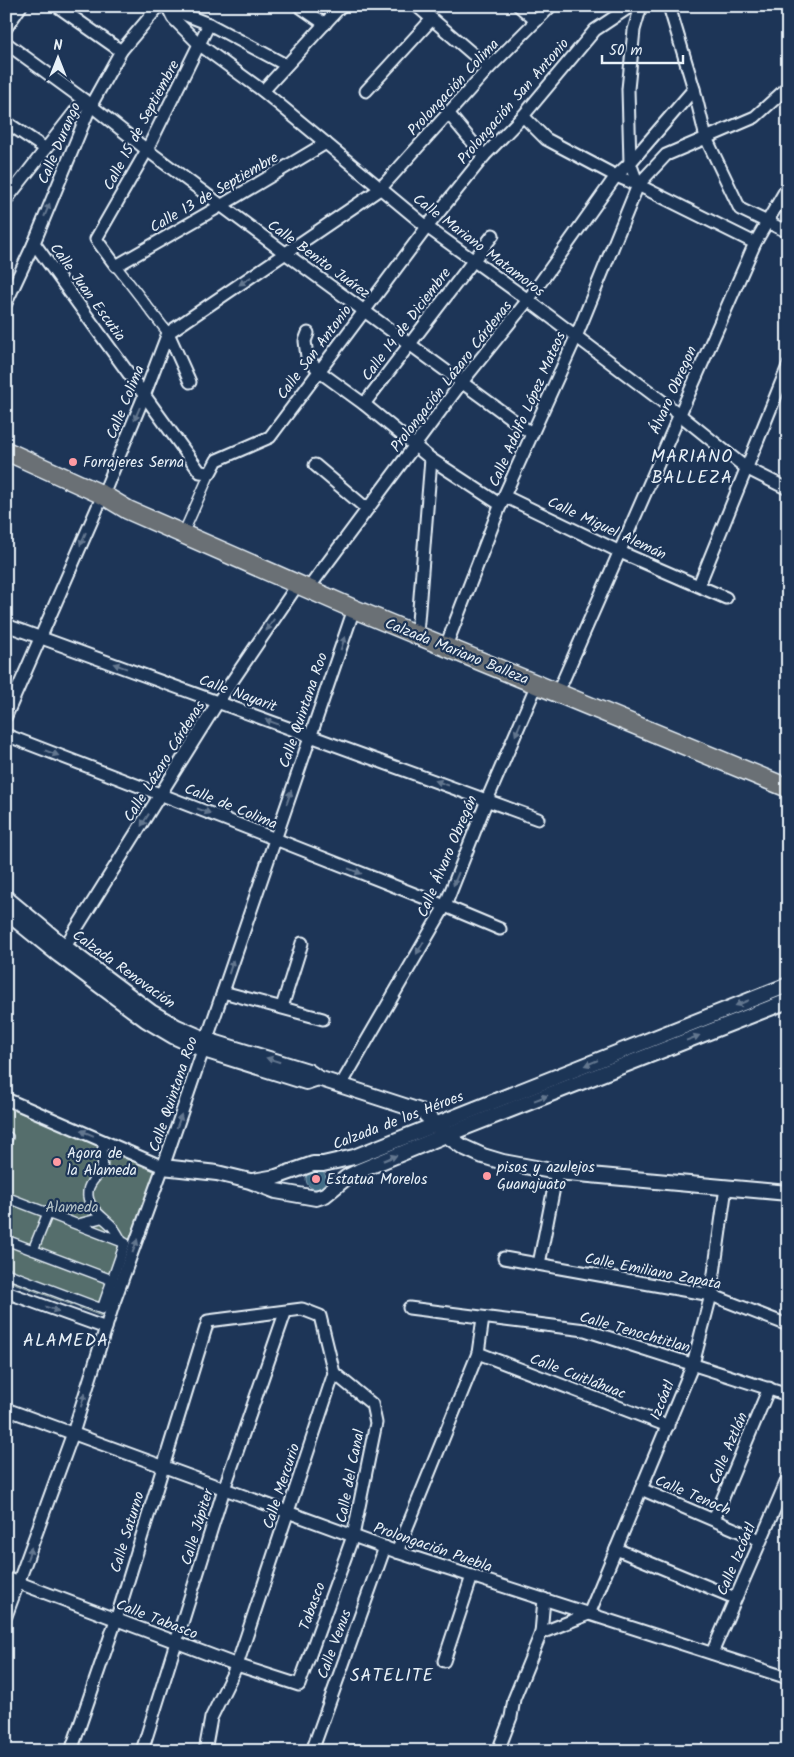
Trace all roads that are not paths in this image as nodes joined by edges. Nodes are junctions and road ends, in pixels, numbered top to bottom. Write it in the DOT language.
graph roads {
  1 [pos="21,6"];
  2 [pos="57,6"];
  3 [pos="298,6"];
  4 [pos="340,6"];
  5 [pos="417,6"];
  6 [pos="520,6"];
  7 [pos="551,6"];
  8 [pos="631,6"];
  9 [pos="641,6"];
  10 [pos="669,6"];
  11 [pos="165,7"];
  12 [pos="432,20"];
  13 [pos="536,21"];
  14 [pos="209,24"];
  15 [pos="325,24"];
  16 [pos="6,28"];
  17 [pos="6,43"];
  18 [pos="200,45"];
  19 [pos="121,51"];
  20 [pos="286,65"];
  21 [pos="488,68"];
  22 [pos="788,87"];
  23 [pos="694,89"];
  24 [pos="263,91"];
  25 [pos="366,91"];
  26 [pos="87,102"];
  27 [pos="449,114"];
  28 [pos="523,116"];
  29 [pos="6,122"];
  30 [pos="706,138"];
  31 [pos="326,143"];
  32 [pos="46,149"];
  33 [pos="147,150"];
  34 [pos="484,156"];
  35 [pos="630,163"];
  36 [pos="616,176"];
  37 [pos="638,185"];
  38 [pos="788,186"];
  39 [pos="380,189"];
  40 [pos="6,200"];
  41 [pos="222,205"];
  42 [pos="767,222"];
  43 [pos="427,227"];
  44 [pos="788,232"];
  45 [pos="493,235"];
  46 [pos="34,243"];
  47 [pos="755,243"];
  48 [pos="285,253"];
  49 [pos="472,261"];
  50 [pos="116,266"];
  51 [pos="528,300"];
  52 [pos="6,303"];
  53 [pos="364,310"];
  54 [pos="308,332"];
  55 [pos="168,333"];
  56 [pos="576,337"];
  57 [pos="409,344"];
  58 [pos="788,366"];
  59 [pos="320,372"];
  60 [pos="190,382"];
  61 [pos="462,382"];
  62 [pos="144,396"];
  63 [pos="364,404"];
  64 [pos="679,414"];
  65 [pos="531,433"];
  66 [pos="415,447"];
  67 [pos="6,451"];
  68 [pos="431,459"];
  69 [pos="6,464"];
  70 [pos="315,465"];
  71 [pos="746,468"];
  72 [pos="210,473"];
  73 [pos="788,489"];
  74 [pos="101,500"];
  75 [pos="502,500"];
  76 [pos="367,509"];
  77 [pos="184,534"];
  78 [pos="620,552"];
  79 [pos="699,585"];
  80 [pos="303,586"];
  81 [pos="726,598"];
  82 [pos="354,609"];
  83 [pos="6,625"];
  84 [pos="417,634"];
  85 [pos="41,637"];
  86 [pos="446,646"];
  87 [pos="537,684"];
  88 [pos="558,692"];
  89 [pos="218,702"];
  90 [pos="6,716"];
  91 [pos="6,735"];
  92 [pos="310,736"];
  93 [pos="788,788"];
  94 [pos="160,794"];
  95 [pos="487,800"];
  96 [pos="538,819"];
  97 [pos="275,840"];
  98 [pos="6,898"];
  99 [pos="445,906"];
  100 [pos="6,912"];
  101 [pos="500,929"];
  102 [pos="302,942"];
  103 [pos="62,951"];
  104 [pos="788,985"];
  105 [pos="223,992"];
  106 [pos="788,1001"];
  107 [pos="282,1007"];
  108 [pos="323,1019"];
  109 [pos="205,1045"];
  110 [pos="341,1085"];
  111 [pos="6,1099"];
  112 [pos="436,1124"];
  113 [pos="446,1135"];
  114 [pos="6,1136"];
  115 [pos="6,1141"];
  116 [pos="105,1141"];
  117 [pos="323,1164"];
  118 [pos="164,1167"];
  119 [pos="304,1167"];
  120 [pos="557,1172"];
  121 [pos="250,1181"];
  122 [pos="726,1187"];
  123 [pos="330,1192"];
  124 [pos="788,1193"];
  125 [pos="306,1196"];
  126 [pos="6,1197"];
  127 [pos="48,1213"];
  128 [pos="101,1218"];
  129 [pos="78,1224"];
  130 [pos="6,1240"];
  131 [pos="122,1242"];
  132 [pos="34,1250"];
  133 [pos="504,1258"];
  134 [pos="539,1264"];
  135 [pos="6,1273"];
  136 [pos="112,1280"];
  137 [pos="6,1292"];
  138 [pos="711,1295"];
  139 [pos="410,1308"];
  140 [pos="285,1313"];
  141 [pos="483,1318"];
  142 [pos="788,1325"];
  143 [pos="106,1328"];
  144 [pos="478,1353"];
  145 [pos="693,1364"];
  146 [pos="334,1373"];
  147 [pos="770,1388"];
  148 [pos="788,1395"];
  149 [pos="6,1409"];
  150 [pos="668,1426"];
  151 [pos="73,1433"];
  152 [pos="163,1465"];
  153 [pos="788,1478"];
  154 [pos="224,1489"];
  155 [pos="641,1489"];
  156 [pos="288,1512"];
  157 [pos="714,1520"];
  158 [pos="353,1536"];
  159 [pos="760,1540"];
  160 [pos="385,1547"];
  161 [pos="616,1549"];
  162 [pos="397,1552"];
  163 [pos="472,1576"];
  164 [pos="6,1578"];
  165 [pos="18,1583"];
  166 [pos="735,1598"];
  167 [pos="544,1599"];
  168 [pos="589,1614"];
  169 [pos="6,1616"];
  170 [pos="116,1620"];
  171 [pos="541,1633"];
  172 [pos="177,1642"];
  173 [pos="712,1653"];
  174 [pos="444,1661"];
  175 [pos="237,1665"];
  176 [pos="788,1678"];
  177 [pos="299,1686"];
  178 [pos="71,1751"];
  179 [pos="142,1751"];
  180 [pos="205,1751"];
  181 [pos="312,1751"];
  182 [pos="498,1751"];
  1 -- 16 [label="street"];
  2 -- 19 [label="street"];
  3 -- 15 [label="street"];
  4 -- 15 [label="street"];
  5 -- 12 [label="street"];
  6 -- 13 [label="street"];
  7 -- 13 [label="street, Prolongación Colima"];
  8 -- 28 [label="street, Prolongación San Antonio"];
  9 -- 35 [label="street"];
  10 -- 23 [label="street"];
  11 -- 14 [label="street"];
  11 -- 18 [label="street, Calle Mariano Matamoros"];
  11 -- 19 [label="street, Calle Durango"];
  12 -- 21 [label="street"];
  12 -- 25 [label="street"];
  13 -- 21 [label="street, Prolongación Colima"];
  14 -- 18 [label="street, Calle 15 de Septiembre"];
  14 -- 20 [label="street"];
  15 -- 20 [label="street"];
  17 -- 26 [label="street, Calle Benito Juárez"];
  18 -- 24 [label="street, Calle Mariano Matamoros"];
  18 -- 33 [label="street, Calle 15 de Septiembre"];
  19 -- 26 [label="street, Calle Durango"];
  20 -- 24 [label="street"];
  21 -- 27 [label="street, Prolongación Colima"];
  22 -- 30 [label="street"];
  23 -- 30 [label="street"];
  23 -- 35 [label="street, Prolongación Lázaro Cárdenas"];
  24 -- 31 [label="street, Calle Mariano Matamoros"];
  26 -- 32 [label="street"];
  26 -- 33 [label="street, Calle Benito Juárez"];
  46 -- 26 [label="street, Calle Durango, one-way"];
  27 -- 34 [label="street"];
  27 -- 39 [label="street, Prolongación Colima"];
  28 -- 34 [label="street, Prolongación San Antonio"];
  28 -- 36 [label="street"];
  29 -- 32 [label="street"];
  30 -- 37 [label="street"];
  30 -- 42 [label="street"];
  31 -- 39 [label="street, Calle Mariano Matamoros"];
  31 -- 41 [label="street, Calle 13 de Septiembre"];
  32 -- 40 [label="street"];
  33 -- 41 [label="street, Calle Benito Juárez"];
  33 -- 50 [label="street, Calle 15 de Septiembre"];
  34 -- 43 [label="street, Prolongación San Antonio"];
  35 -- 36 [label="street, Prolongación Lázaro Cárdenas"];
  35 -- 37 [label="street"];
  36 -- 37 [label="street"];
  36 -- 51 [label="street, Prolongación Lázaro Cárdenas"];
  37 -- 47 [label="street"];
  37 -- 56 [label="street, Calle Adolfo López Mateos"];
  38 -- 42 [label="street, Álvaro Obregon"];
  39 -- 43 [label="street, Calle Mariano Matamoros"];
  39 -- 48 [label="street"];
  41 -- 48 [label="street, Calle Benito Juárez"];
  41 -- 50 [label="street, Calle 13 de Septiembre"];
  42 -- 44 [label="street"];
  42 -- 47 [label="street, Álvaro Obregon"];
  43 -- 49 [label="street, Calle Mariano Matamoros"];
  43 -- 53 [label="street, Calle San Antonio"];
  45 -- 49 [label="street, Calle 14 de Diciembre"];
  46 -- 52 [label="street, Calle Durango"];
  46 -- 62 [label="street, Calle Juan Escutia"];
  47 -- 64 [label="street, Álvaro Obregon"];
  48 -- 53 [label="street, Calle Benito Juárez"];
  48 -- 55 [label="street, one-way"];
  49 -- 51 [label="street, Calle Mariano Matamoros"];
  49 -- 57 [label="street, Calle 14 de Diciembre"];
  50 -- 55 [label="street"];
  51 -- 56 [label="street, Calle Mariano Matamoros"];
  51 -- 61 [label="street, Prolongación Lázaro Cárdenas"];
  53 -- 57 [label="street, Calle Benito Juárez"];
  53 -- 59 [label="street, Calle San Antonio"];
  54 -- 59 [label="street, Calle Miguel Alemán"];
  55 -- 60 [label="street"];
  55 -- 62 [label="street, Calle Colima"];
  56 -- 64 [label="street, Calle Mariano Matamoros"];
  56 -- 65 [label="street, Calle Adolfo López Mateos"];
  57 -- 61 [label="street, Calle Benito Juárez"];
  57 -- 63 [label="street, Calle 14 de Diciembre"];
  58 -- 71 [label="street"];
  59 -- 63 [label="street, Calle Miguel Alemán"];
  59 -- 72 [label="street, Calle San Antonio"];
  61 -- 65 [label="street, Calle Benito Juárez"];
  61 -- 66 [label="street, Prolongación Lázaro Cárdenas"];
  62 -- 72 [label="street, Calle Juan Escutia"];
  62 -- 74 [label="street, Calle Colima, one-way"];
  63 -- 66 [label="street, Calle Miguel Alemán"];
  64 -- 71 [label="street, Calle Mariano Matamoros"];
  64 -- 78 [label="street, Álvaro Obregon"];
  65 -- 75 [label="street, Calle Adolfo López Mateos"];
  66 -- 68 [label="street, Calle Miguel Alemán"];
  66 -- 76 [label="street, Prolongación Lázaro Cárdenas"];
  67 -- 74 [label="main road, Calzada Mariano Balleza"];
  68 -- 75 [label="street, Calle Miguel Alemán"];
  68 -- 84 [label="street"];
  69 -- 74 [label="main road, Calzada Mariano Balleza"];
  70 -- 76 [label="street"];
  71 -- 73 [label="street, Calle Mariano Matamoros"];
  71 -- 79 [label="street"];
  72 -- 77 [label="street"];
  74 -- 77 [label="main road, Calzada Mariano Balleza"];
  74 -- 85 [label="street, Calle Colima, one-way"];
  75 -- 78 [label="street, Calle Miguel Alemán"];
  75 -- 86 [label="street, Calle Adolfo López Mateos"];
  76 -- 80 [label="street, Prolongación Lázaro Cárdenas"];
  77 -- 80 [label="main road, Calzada Mariano Balleza"];
  78 -- 79 [label="street, Calle Miguel Alemán"];
  78 -- 88 [label="street, Álvaro Obregon"];
  79 -- 81 [label="street, Calle Miguel Alemán"];
  80 -- 82 [label="main road, Calzada Mariano Balleza"];
  80 -- 89 [label="street, Calle Lázaro Cárdenas, one-way"];
  82 -- 84 [label="main road, Calzada Mariano Balleza"];
  92 -- 82 [label="street, Calle Quintana Roo, one-way"];
  83 -- 85 [label="street, Calle Nayarit"];
  84 -- 86 [label="main road, Calzada Mariano Balleza"];
  89 -- 85 [label="street, Calle Nayarit, one-way"];
  85 -- 90 [label="street, Calle Colima"];
  86 -- 87 [label="main road, Calzada Mariano Balleza"];
  87 -- 88 [label="main road, Calzada Mariano Balleza"];
  87 -- 95 [label="street, Calle Álvaro Obregón, one-way"];
  88 -- 93 [label="main road, Calzada Mariano Balleza"];
  92 -- 89 [label="street, Calle Nayarit, one-way"];
  89 -- 94 [label="street, Calle Lázaro Cárdenas"];
  91 -- 94 [label="street, Calle de Colima, one-way"];
  95 -- 92 [label="street, Calle Nayarit, one-way"];
  97 -- 92 [label="street, Calle Quintana Roo, one-way"];
  94 -- 97 [label="street, Calle de Colima, one-way"];
  94 -- 103 [label="street, Calle Lázaro Cárdenas, one-way"];
  95 -- 96 [label="street, Calle Nayarit"];
  95 -- 99 [label="street, Calle Álvaro Obregón, one-way"];
  97 -- 99 [label="street, Calle de Colima, one-way"];
  105 -- 97 [label="street, Calle Quintana Roo, one-way"];
  98 -- 103 [label="street, Calzada Renovación"];
  99 -- 101 [label="street, Calle de Colima"];
  99 -- 110 [label="street, Calle Álvaro Obregón, one-way"];
  100 -- 103 [label="street, Calzada Renovación"];
  102 -- 107 [label="street"];
  103 -- 109 [label="street, Calzada Renovación"];
  104 -- 112 [label="street, Calzada de los Héroes, one-way"];
  105 -- 107 [label="street"];
  105 -- 109 [label="street, Calle Quintana Roo"];
  113 -- 106 [label="street, Calzada de los Héroes, one-way"];
  107 -- 108 [label="street"];
  109 -- 110 [label="street, Calzada Renovación"];
  118 -- 109 [label="street, Calle Quintana Roo, one-way"];
  110 -- 112 [label="street, Calzada Renovación"];
  116 -- 111 [label="street, one-way"];
  112 -- 113 [label="street, Calzada Renovación"];
  112 -- 117 [label="street, Calzada de los Héroes"];
  113 -- 120 [label="street, Calzada Renovación"];
  123 -- 113 [label="street, Calzada de los Héroes, one-way"];
  114 -- 115 [label="street"];
  116 -- 118 [label="street"];
  116 -- 128 [label="street"];
  117 -- 119 [label="street, Calzada de los Héroes"];
  117 -- 123 [label="street"];
  118 -- 121 [label="street"];
  143 -- 118 [label="street, Calle Quintana Roo, one-way"];
  119 -- 121 [label="street, Calzada de los Héroes"];
  119 -- 125 [label="street"];
  120 -- 122 [label="street, Calzada Renovación"];
  120 -- 134 [label="street"];
  121 -- 125 [label="street, Calzada de los Héroes"];
  122 -- 124 [label="street, Calzada Renovación"];
  122 -- 138 [label="street, Izcóatl"];
  123 -- 125 [label="street, Calzada de los Héroes"];
  126 -- 127 [label="street"];
  127 -- 129 [label="street"];
  127 -- 132 [label="street"];
  128 -- 129 [label="street"];
  128 -- 131 [label="street"];
  129 -- 131 [label="street"];
  130 -- 132 [label="street"];
  131 -- 136 [label="street"];
  132 -- 136 [label="street"];
  133 -- 134 [label="street, Calle Emiliano Zapata"];
  134 -- 138 [label="street, Calle Emiliano Zapata"];
  135 -- 136 [label="street"];
  137 -- 143 [label="street, one-way"];
  138 -- 142 [label="street, Calle Emiliano Zapata"];
  138 -- 145 [label="street, Izcóatl"];
  139 -- 141 [label="street, Calle Tenochtitlan"];
  140 -- 146 [label="street"];
  140 -- 152 [label="street, Calle Saturno"];
  140 -- 154 [label="street, Calle Júpiter"];
  141 -- 144 [label="street"];
  141 -- 145 [label="street, Calle Tenochtitlan"];
  151 -- 143 [label="street, Calle Quintana Roo, one-way"];
  144 -- 150 [label="street, Calle Cuitláhuac"];
  144 -- 162 [label="street"];
  145 -- 147 [label="street, Calle Tenochtitlan"];
  145 -- 150 [label="street, Izcóatl"];
  146 -- 156 [label="street, Calle Mercurio"];
  146 -- 158 [label="street, Calle del Canal"];
  147 -- 148 [label="street, Calle Tenochtitlan"];
  147 -- 157 [label="street, Calle Aztlán"];
  149 -- 151 [label="street, Prolongación Puebla"];
  150 -- 155 [label="street, Izcóatl"];
  151 -- 152 [label="street, Prolongación Puebla"];
  165 -- 151 [label="street, Calle Quintana Roo, one-way"];
  152 -- 154 [label="street, Prolongación Puebla"];
  152 -- 170 [label="street, Calle Saturno"];
  153 -- 159 [label="street, Calle Izcóatl"];
  154 -- 156 [label="street, Prolongación Puebla"];
  154 -- 172 [label="street, Calle Júpiter"];
  155 -- 157 [label="street, Calle Tenoch"];
  155 -- 161 [label="street, Izcóatl"];
  156 -- 158 [label="street, Prolongación Puebla"];
  156 -- 175 [label="street, Calle Mercurio"];
  157 -- 159 [label="street, Calle Tenoch"];
  158 -- 160 [label="street, Prolongación Puebla"];
  158 -- 177 [label="street, Tabasco"];
  159 -- 166 [label="street, Calle Izcóatl"];
  160 -- 162 [label="street, Prolongación Puebla"];
  160 -- 181 [label="street, Calle Venus"];
  161 -- 166 [label="street"];
  161 -- 168 [label="street, Izcóatl"];
  162 -- 163 [label="street, Prolongación Puebla"];
  163 -- 167 [label="street, Prolongación Puebla"];
  163 -- 174 [label="street"];
  164 -- 165 [label="street, Calle Tabasco"];
  165 -- 169 [label="street, Calle Quintana Roo"];
  165 -- 170 [label="street, Calle Tabasco"];
  166 -- 173 [label="street, Calle Izcóatl"];
  167 -- 168 [label="street, Prolongación Puebla"];
  167 -- 171 [label="street"];
  168 -- 171 [label="street"];
  168 -- 173 [label="street, Prolongación Puebla"];
  170 -- 172 [label="street, Calle Tabasco"];
  170 -- 178 [label="street, Calle Saturno"];
  171 -- 182 [label="street"];
  172 -- 175 [label="street, Calle Tabasco"];
  172 -- 179 [label="street, Calle Júpiter"];
  173 -- 176 [label="street, Prolongación Puebla"];
  175 -- 177 [label="street, Calle Tabasco"];
  175 -- 180 [label="street, Calle Mercurio"];
}
